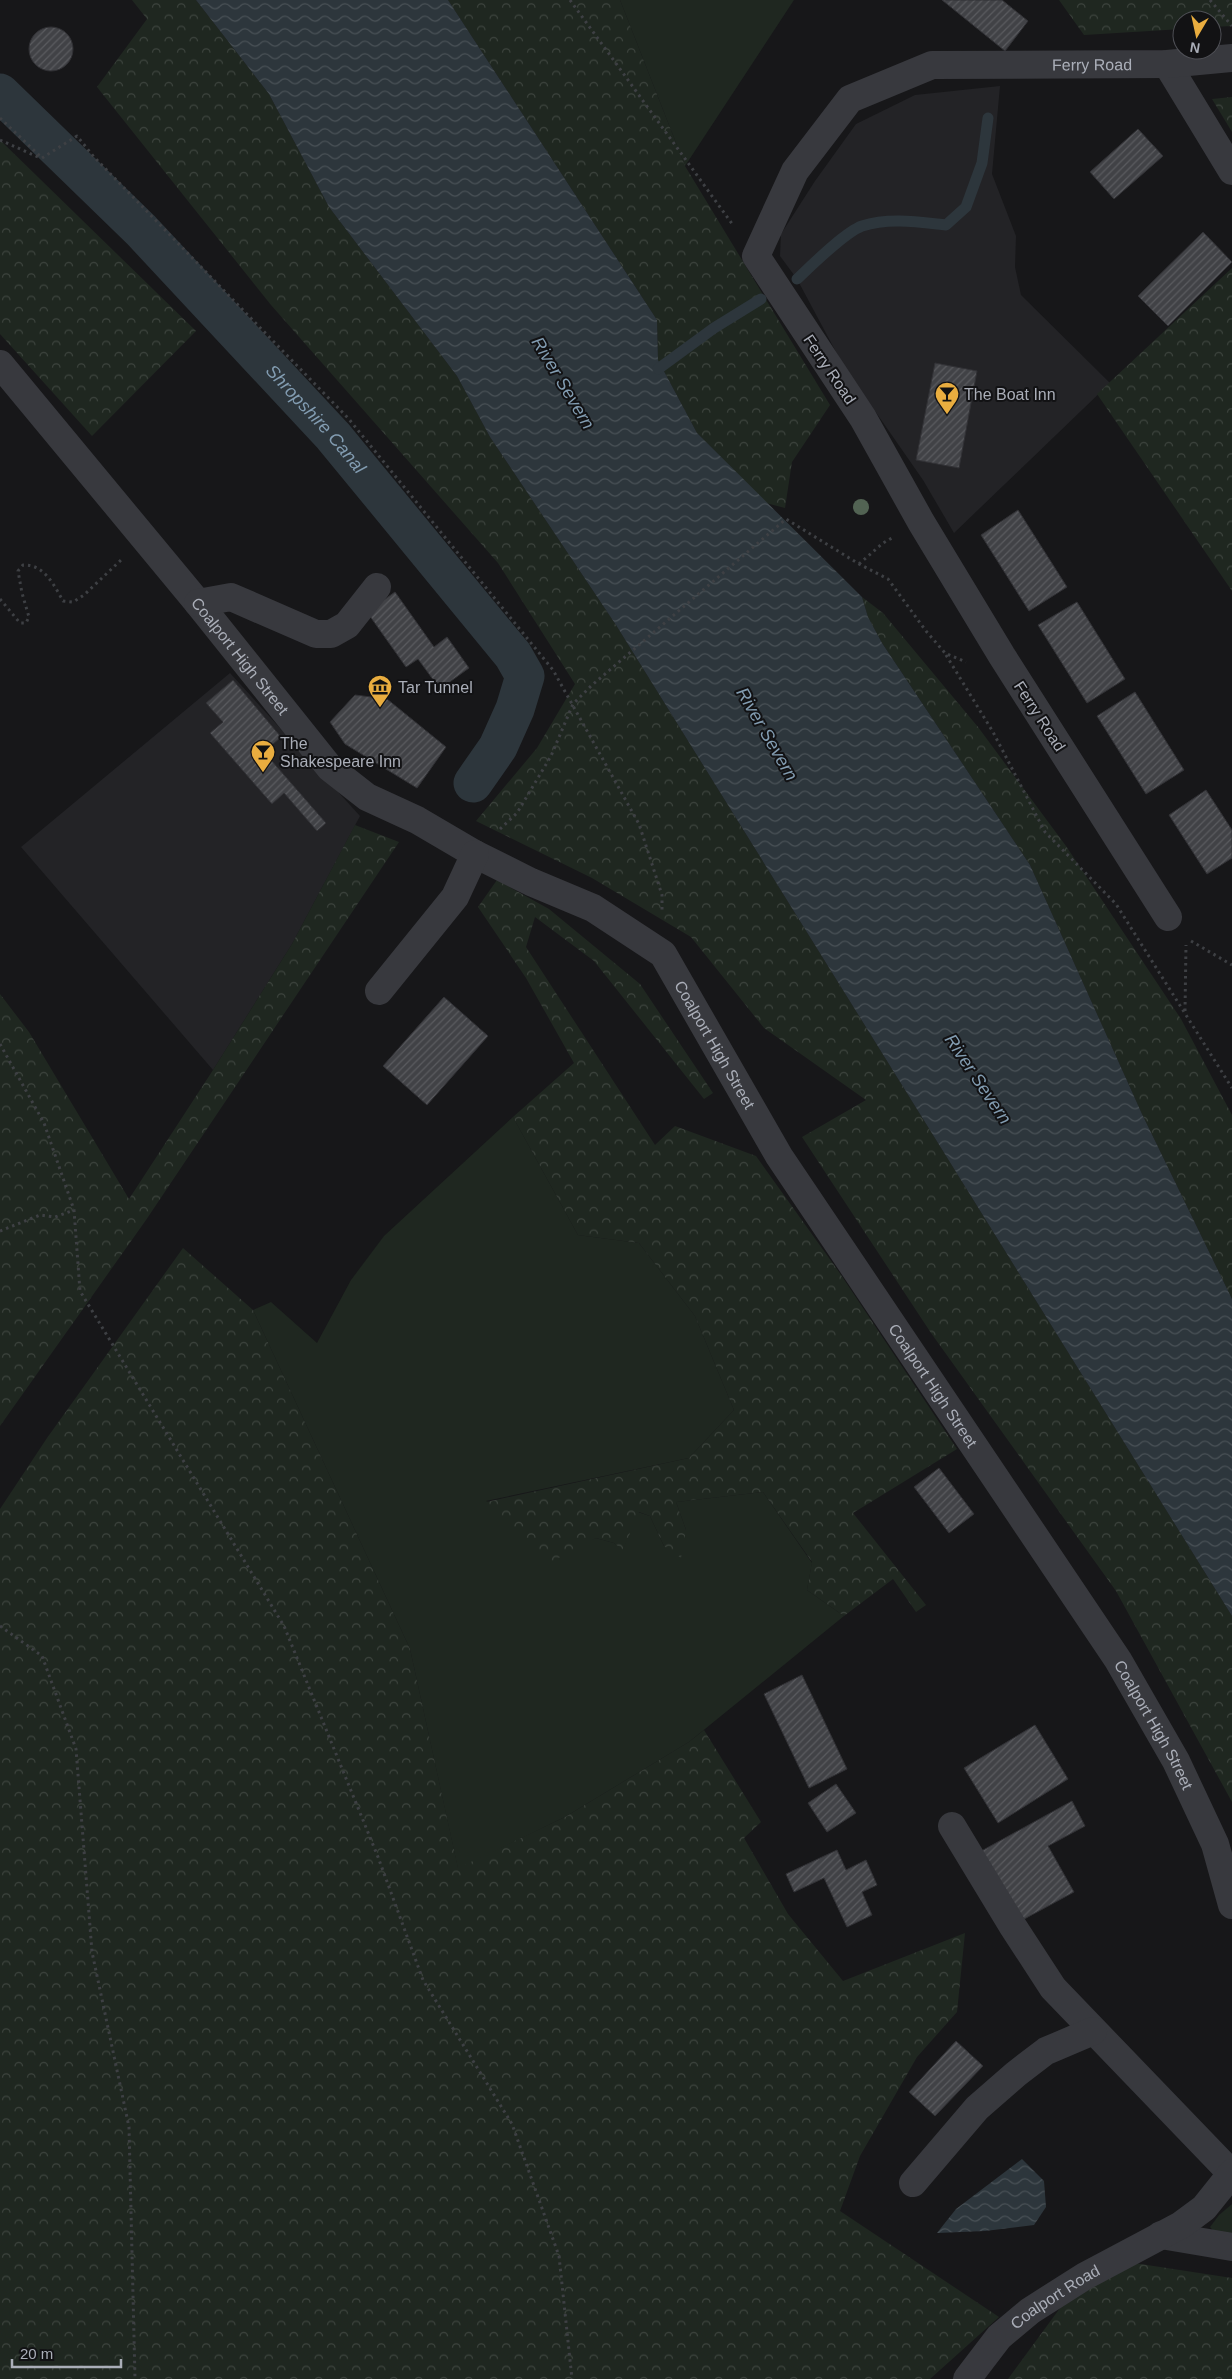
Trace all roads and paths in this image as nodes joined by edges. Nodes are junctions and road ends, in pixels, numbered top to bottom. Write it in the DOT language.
graph roads {
  1 [pos="570,0"];
  2 [pos="1210,0"];
  3 [pos="1232,26"];
  4 [pos="1232,58"];
  5 [pos="1167,64"];
  6 [pos="0,118"];
  7 [pos="0,140"];
  8 [pos="42,158"];
  9 [pos="1232,171"];
  10 [pos="756,256"];
  11 [pos="0,364"];
  12 [pos="143,539"];
  13 [pos="883,543"];
  14 [pos="859,564"];
  15 [pos="377,587"];
  16 [pos="0,599"];
  17 [pos="198,603"];
  18 [pos="945,653"];
  19 [pos="964,662"];
  20 [pos="573,704"];
  21 [pos="517,814"];
  22 [pos="475,854"];
  23 [pos="1168,917"];
  24 [pos="663,954"];
  25 [pos="1232,966"];
  26 [pos="379,991"];
  27 [pos="1185,1012"];
  28 [pos="0,1044"];
  29 [pos="1232,1088"];
  30 [pos="74,1210"];
  31 [pos="0,1231"];
  32 [pos="0,1626"];
  33 [pos="952,1826"];
  34 [pos="1232,1905"];
  35 [pos="1093,2031"];
  36 [pos="1232,2174"];
  37 [pos="913,2183"];
  38 [pos="1161,2235"];
  39 [pos="1232,2247"];
  40 [pos="135,2379"];
  41 [pos="572,2379"];
  42 [pos="967,2379"];
  1 -- 10 [label="path"];
  2 -- 3 [label="path"];
  4 -- 5 [label="street, Ferry Road"];
  5 -- 9 [label="street"];
  5 -- 10 [label="street, Ferry Road"];
  6 -- 8 [label="path"];
  7 -- 8 [label="path"];
  8 -- 20 [label="path"];
  10 -- 23 [label="street, Ferry Road"];
  11 -- 12 [label="street, Coalport High Street"];
  12 -- 16 [label="path"];
  12 -- 17 [label="street, Coalport High Street"];
  13 -- 14 [label="path"];
  14 -- 18 [label="path"];
  14 -- 20 [label="path"];
  15 -- 17 [label="street"];
  17 -- 22 [label="street, Coalport High Street"];
  18 -- 19 [label="path"];
  18 -- 27 [label="path"];
  20 -- 21 [label="path"];
  20 -- 24 [label="path"];
  22 -- 24 [label="street, Coalport High Street"];
  22 -- 26 [label="street"];
  24 -- 34 [label="street, Coalport High Street"];
  25 -- 27 [label="path"];
  27 -- 29 [label="path"];
  28 -- 30 [label="path"];
  30 -- 31 [label="path"];
  30 -- 41 [label="path"];
  32 -- 40 [label="path"];
  33 -- 35 [label="street"];
  35 -- 36 [label="street"];
  35 -- 37 [label="street"];
  36 -- 38 [label="street"];
  38 -- 39 [label="street"];
  38 -- 42 [label="street, Coalport Road"];
}
